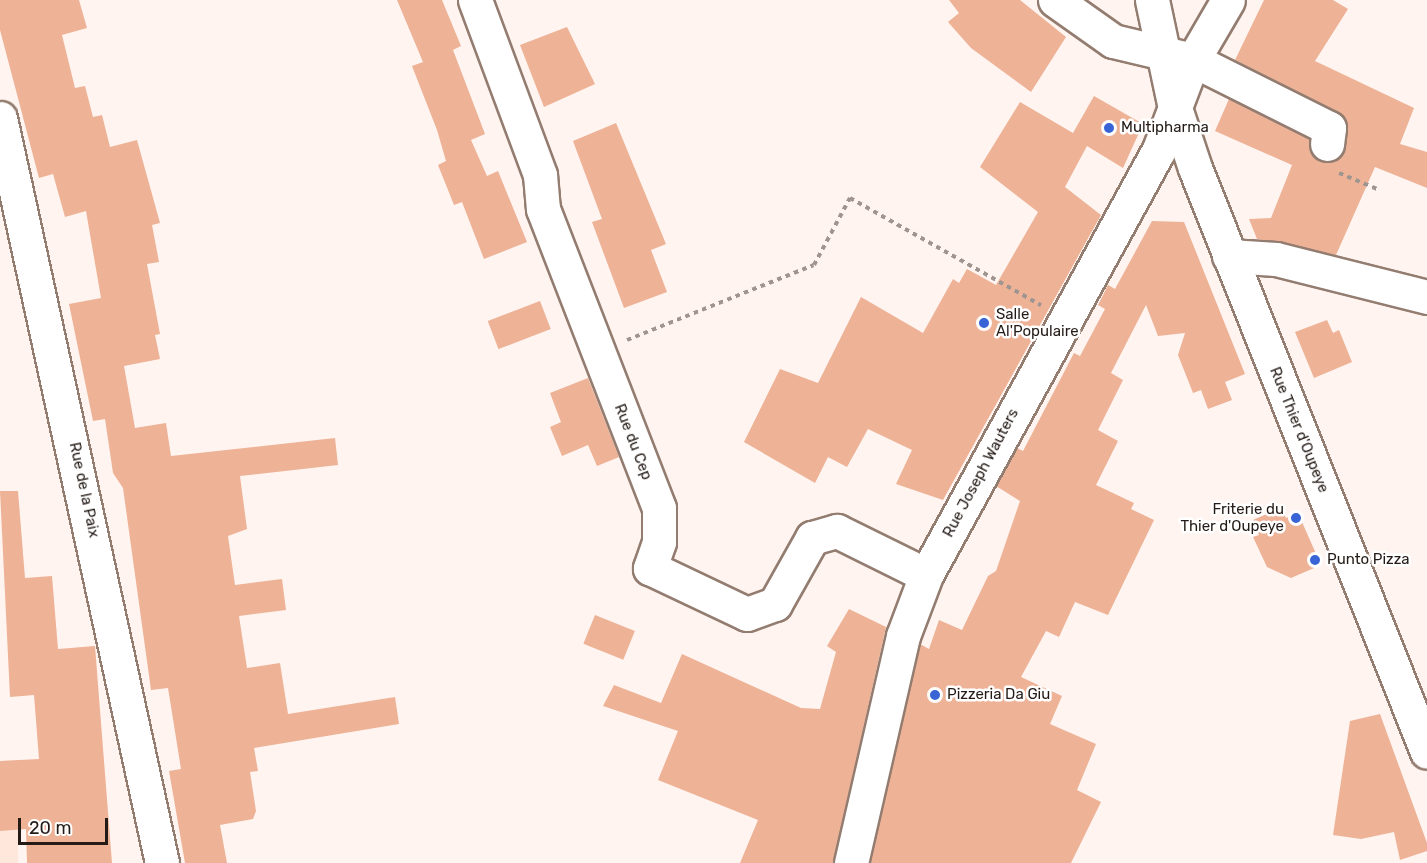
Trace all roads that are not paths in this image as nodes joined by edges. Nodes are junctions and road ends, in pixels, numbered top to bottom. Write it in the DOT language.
graph roads {
  1 [pos="475,0"];
  2 [pos="1055,0"];
  3 [pos="1152,0"];
  4 [pos="1228,0"];
  5 [pos="1178,58"];
  6 [pos="1174,108"];
  7 [pos="0,118"];
  8 [pos="1327,144"];
  9 [pos="1229,256"];
  10 [pos="1427,297"];
  11 [pos="926,575"];
  12 [pos="1427,752"];
  13 [pos="162,863"];
  14 [pos="850,863"];
  1 -- 11 [label="street, Rue du Cep"];
  2 -- 5 [label="street"];
  3 -- 5 [label="street, Rue Thier d'Oupeye"];
  4 -- 5 [label="street"];
  5 -- 6 [label="street, Rue Thier d'Oupeye"];
  5 -- 8 [label="street"];
  6 -- 9 [label="street, Rue Thier d'Oupeye"];
  6 -- 11 [label="street, Rue Joseph Wauters"];
  7 -- 13 [label="street, Rue de la Paix"];
  9 -- 10 [label="street"];
  9 -- 12 [label="street, Rue Thier d'Oupeye"];
  11 -- 14 [label="street, Rue Joseph Wauters"];
}
